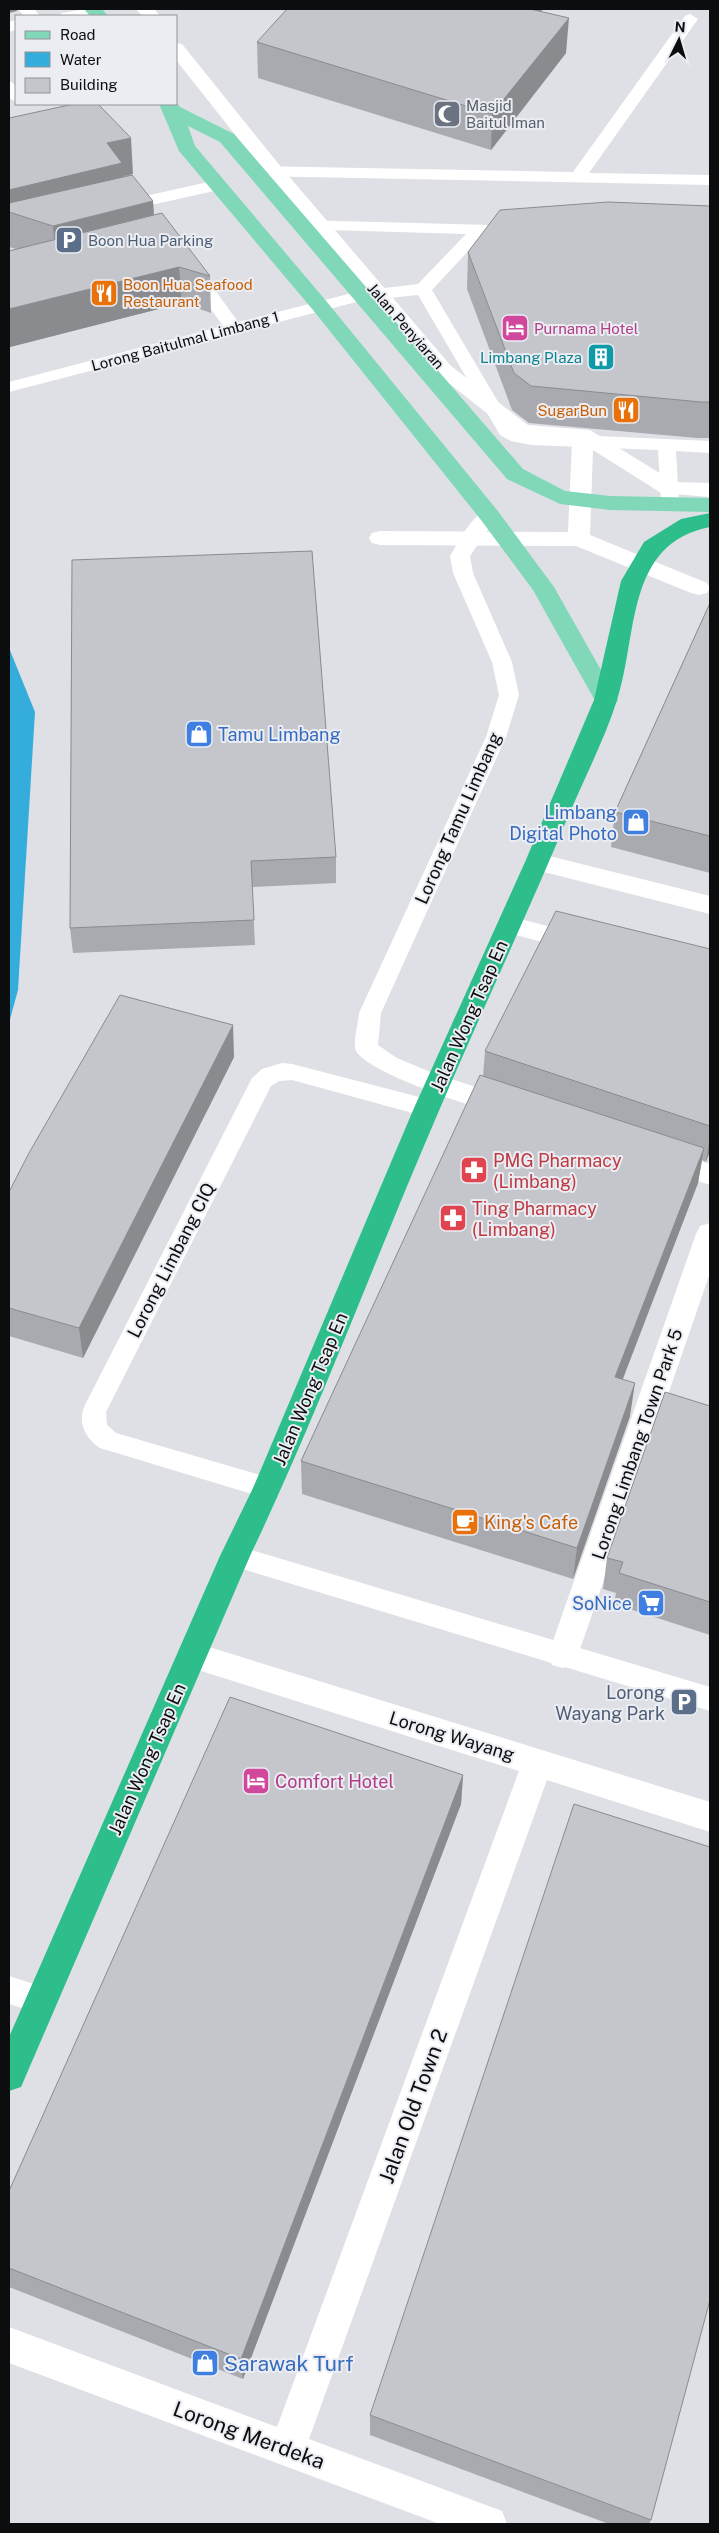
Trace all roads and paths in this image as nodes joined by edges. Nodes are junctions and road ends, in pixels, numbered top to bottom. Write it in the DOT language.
graph roads {
  1 [pos="96,12"];
  2 [pos="74,15"];
  3 [pos="690,20"];
  4 [pos="178,51"];
  5 [pos="170,107"];
  6 [pos="265,171"];
  7 [pos="578,176"];
  8 [pos="710,180"];
  9 [pos="217,185"];
  10 [pos="143,201"];
  11 [pos="105,210"];
  12 [pos="154,217"];
  13 [pos="310,225"];
  14 [pos="480,229"];
  15 [pos="540,230"];
  16 [pos="182,257"];
  17 [pos="423,289"];
  18 [pos="369,295"];
  19 [pos="320,306"];
  20 [pos="233,328"];
  21 [pos="9,387"];
  22 [pos="490,406"];
  23 [pos="589,438"];
  24 [pos="667,444"];
  25 [pos="710,447"];
  26 [pos="710,490"];
  27 [pos="669,495"];
  28 [pos="710,505"];
  29 [pos="489,515"];
  30 [pos="710,520"];
  31 [pos="380,538"];
  32 [pos="579,539"];
  33 [pos="699,588"];
  34 [pos="606,700"];
  35 [pos="537,862"];
  36 [pos="710,905"];
  37 [pos="510,924"];
  38 [pos="605,949"];
  39 [pos="433,1096"];
  40 [pos="532,1116"];
  41 [pos="645,1153"];
  42 [pos="710,1175"];
  43 [pos="710,1234"];
  44 [pos="268,1488"];
  45 [pos="235,1556"];
  46 [pos="193,1654"];
  47 [pos="563,1655"];
  48 [pos="710,1699"];
  49 [pos="538,1763"];
  50 [pos="710,1817"];
  51 [pos="9,1990"];
  52 [pos="42,2000"];
  53 [pos="9,2075"];
  54 [pos="9,2346"];
  55 [pos="287,2449"];
  56 [pos="489,2524"];
  1 -- 2 [label="lane"];
  3 -- 7 [label="lane"];
  4 -- 6 [label="street, Jalan Penyiaran"];
  5 -- 6 [label="main road"];
  5 -- 9 [label="main road"];
  6 -- 7 [label="lane"];
  6 -- 13 [label="street, Jalan Penyiaran"];
  7 -- 8 [label="lane"];
  9 -- 10 [label="lane"];
  9 -- 19 [label="main road"];
  10 -- 11 [label="lane"];
  10 -- 12 [label="lane"];
  13 -- 14 [label="lane"];
  13 -- 18 [label="street, Jalan Penyiaran"];
  14 -- 15 [label="lane"];
  14 -- 17 [label="lane"];
  16 -- 20 [label="lane"];
  17 -- 18 [label="lane, Lorong Baitulmal Limbang 1"];
  17 -- 22 [label="lane"];
  18 -- 19 [label="lane, Lorong Baitulmal Limbang 1"];
  18 -- 22 [label="street, Jalan Penyiaran"];
  18 -- 27 [label="main road"];
  19 -- 20 [label="lane, Lorong Baitulmal Limbang 1"];
  19 -- 29 [label="main road"];
  20 -- 21 [label="lane, Lorong Baitulmal Limbang 1"];
  22 -- 23 [label="street, Jalan Penyiaran"];
  23 -- 24 [label="lane"];
  23 -- 27 [label="street, Jalan Penyiaran"];
  23 -- 32 [label="street"];
  24 -- 25 [label="lane"];
  24 -- 27 [label="lane"];
  26 -- 27 [label="street, Jalan Penyiaran"];
  27 -- 28 [label="main road"];
  29 -- 34 [label="main road"];
  29 -- 39 [label="lane, Lorong Tamu Limbang"];
  30 -- 34 [label="highway, Jalan Wong Tsap En"];
  31 -- 32 [label="street"];
  32 -- 33 [label="street"];
  34 -- 35 [label="highway, Jalan Wong Tsap En"];
  35 -- 36 [label="street"];
  35 -- 37 [label="highway, Jalan Wong Tsap En"];
  37 -- 38 [label="street"];
  37 -- 39 [label="highway, Jalan Wong Tsap En"];
  39 -- 40 [label="street"];
  39 -- 44 [label="highway, Jalan Wong Tsap En"];
  39 -- 44 [label="lane, Lorong Limbang CIQ"];
  41 -- 42 [label="street"];
  43 -- 47 [label="street, Lorong Limbang Town Park 5"];
  44 -- 45 [label="highway, Jalan Wong Tsap En"];
  45 -- 46 [label="highway, Jalan Wong Tsap En"];
  45 -- 47 [label="lane"];
  46 -- 49 [label="street, Lorong Wayang"];
  46 -- 52 [label="highway, Jalan Wong Tsap En"];
  47 -- 48 [label="lane"];
  49 -- 50 [label="street, Lorong Wayang"];
  49 -- 55 [label="street, Jalan Old Town 2"];
  51 -- 52 [label="lane"];
  52 -- 53 [label="highway, Jalan Wong Tsap En"];
  54 -- 55 [label="street, Lorong Merdeka"];
  55 -- 56 [label="street, Lorong Merdeka"];
}
